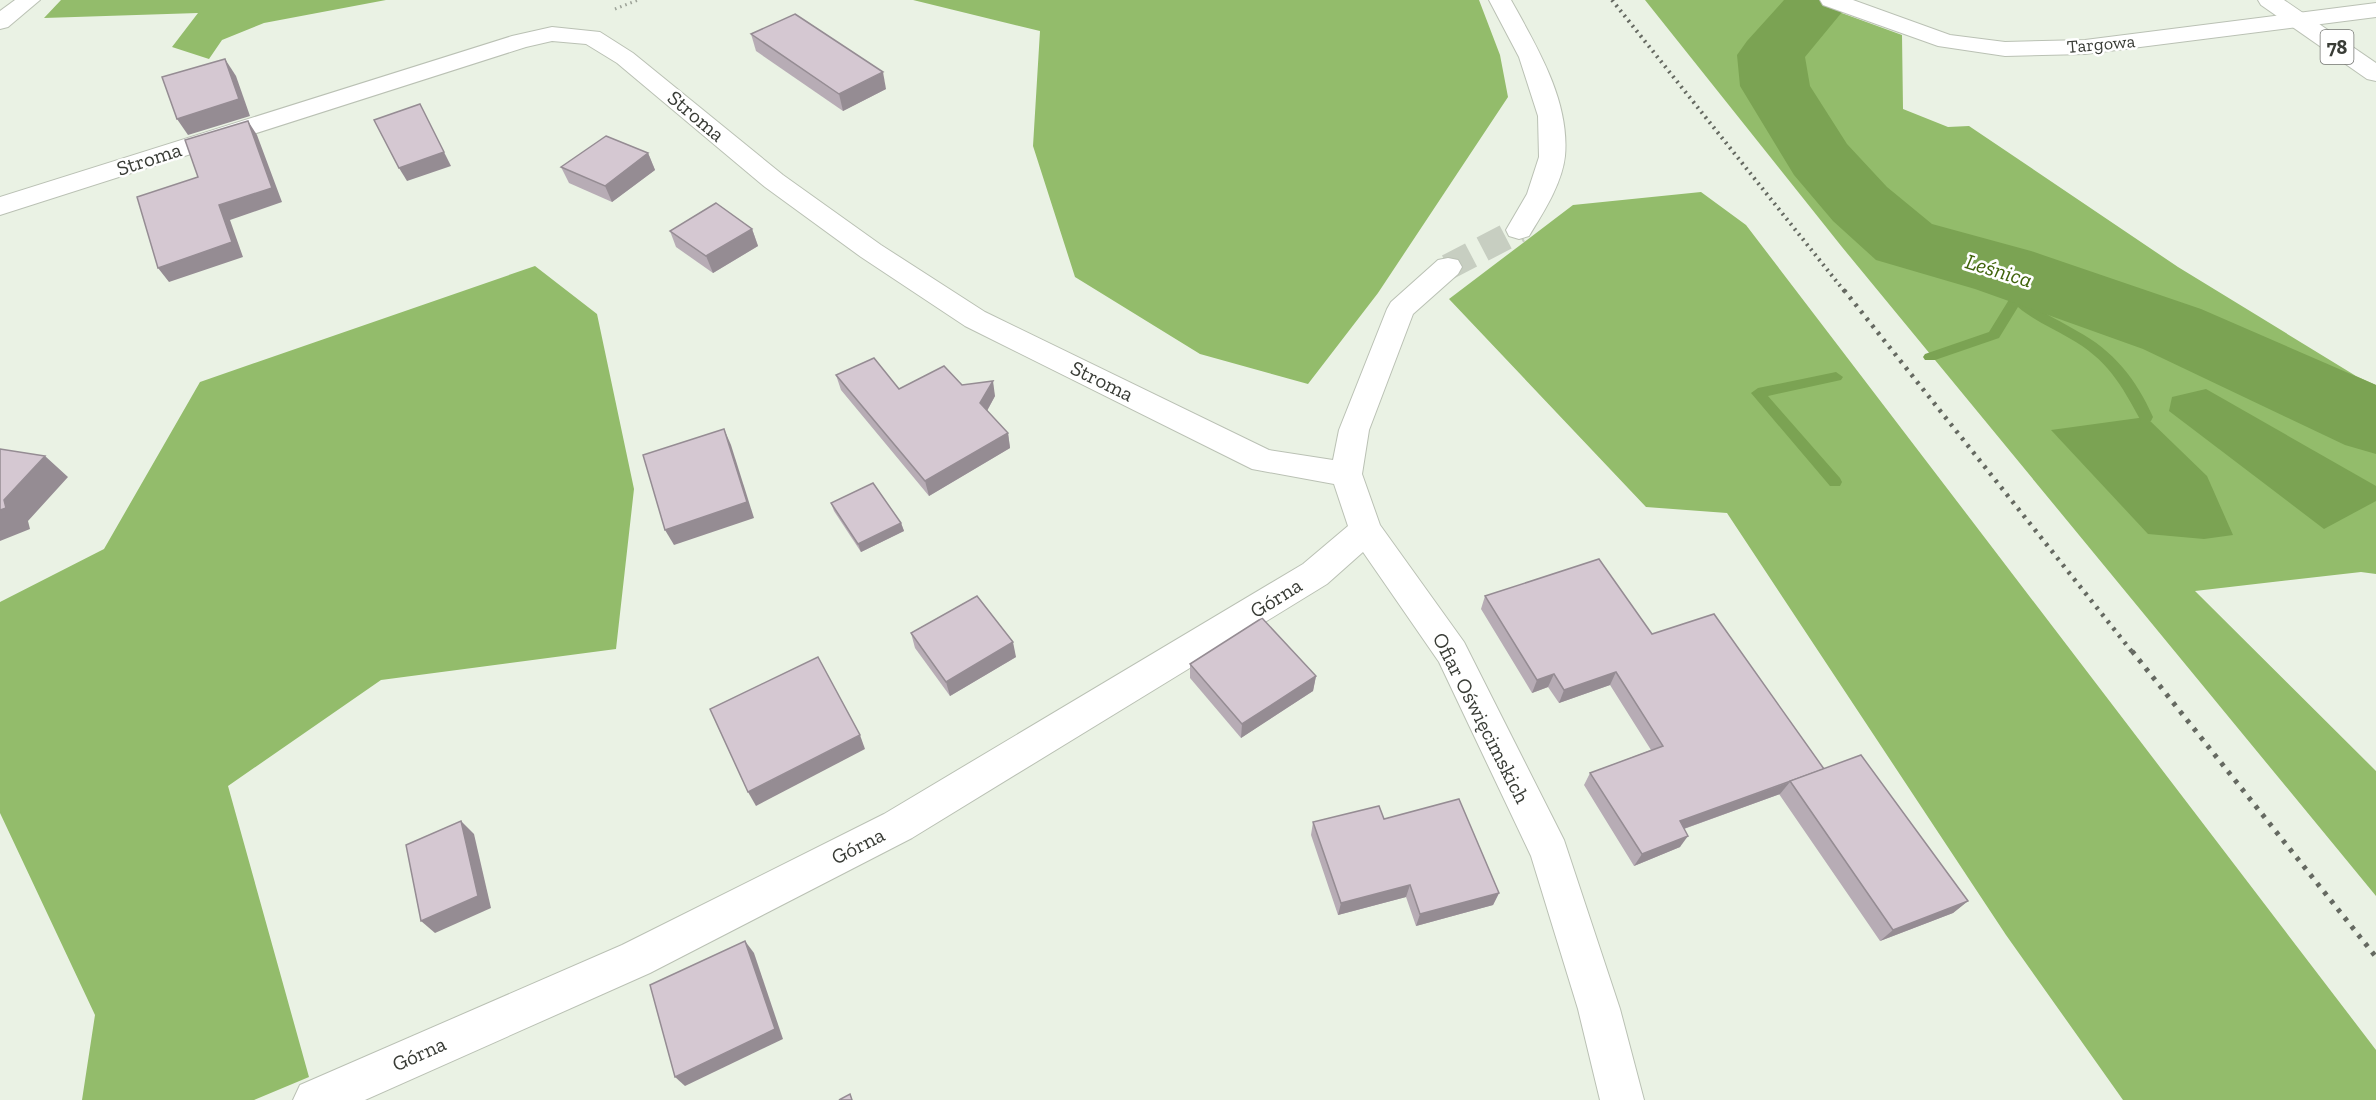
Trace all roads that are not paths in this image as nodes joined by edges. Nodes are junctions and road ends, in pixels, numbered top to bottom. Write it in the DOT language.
graph roads {
  1 [pos="29,0"];
  2 [pos="1500,0"];
  3 [pos="1832,0"];
  4 [pos="2269,0"];
  5 [pos="2376,10"];
  6 [pos="2298,21"];
  7 [pos="0,22"];
  8 [pos="2376,74"];
  9 [pos="0,206"];
  10 [pos="1519,230"];
  11 [pos="1448,267"];
  12 [pos="1346,474"];
  13 [pos="1366,530"];
  14 [pos="315,1100"];
  15 [pos="1622,1100"];
  1 -- 7 [label="street"];
  2 -- 10 [label="street"];
  3 -- 6 [label="street, Targowa"];
  4 -- 6 [label="street, 78"];
  5 -- 6 [label="street, Targowa"];
  6 -- 8 [label="street, 78"];
  9 -- 12 [label="street, Stroma"];
  11 -- 12 [label="street, Ofiar Oświęcimskich"];
  12 -- 13 [label="street, Ofiar Oświęcimskich"];
  13 -- 14 [label="street, Górna"];
  13 -- 15 [label="street, Ofiar Oświęcimskich"];
}
